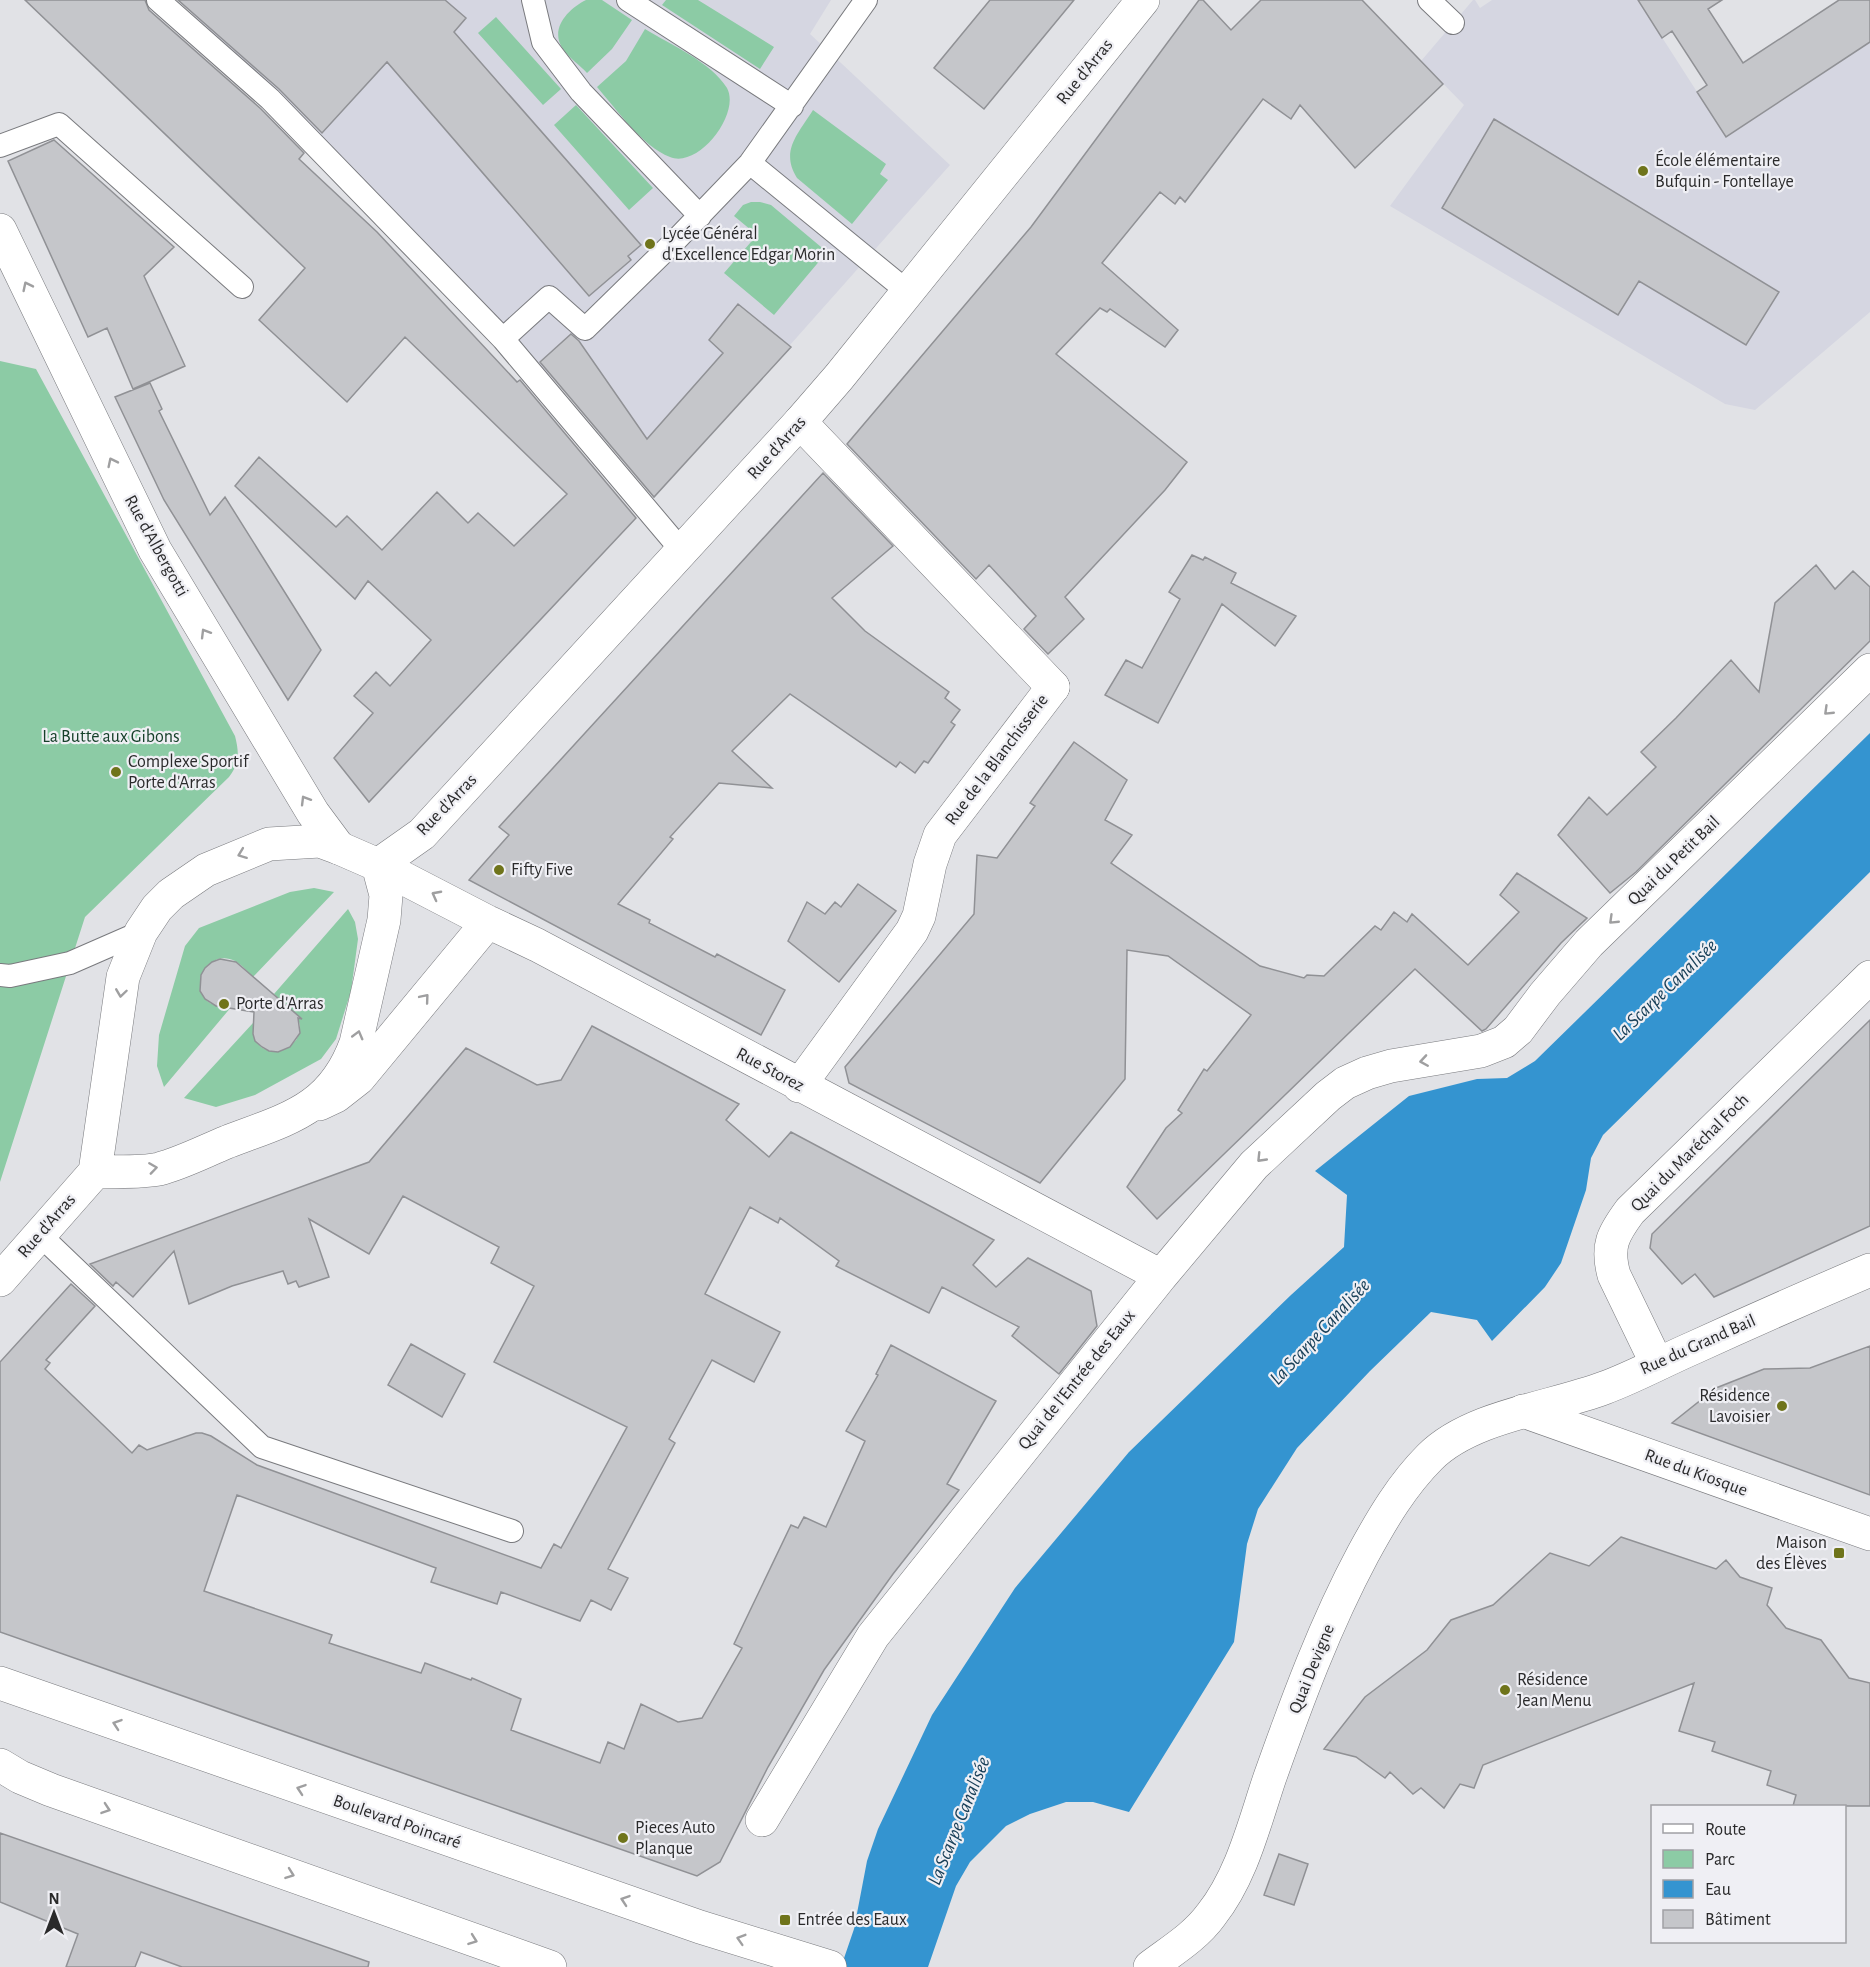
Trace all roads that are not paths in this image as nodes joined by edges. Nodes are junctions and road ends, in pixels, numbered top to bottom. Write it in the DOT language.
graph roads {
  1 [pos="158,0"];
  2 [pos="532,0"];
  3 [pos="628,0"];
  4 [pos="866,0"];
  5 [pos="1143,0"];
  6 [pos="1429,0"];
  7 [pos="1453,23"];
  8 [pos="792,106"];
  9 [pos="0,146"];
  10 [pos="750,163"];
  11 [pos="700,216"];
  12 [pos="0,230"];
  13 [pos="242,286"];
  14 [pos="908,292"];
  15 [pos="503,339"];
  16 [pos="800,422"];
  17 [pos="682,551"];
  18 [pos="1870,670"];
  19 [pos="339,848"];
  20 [pos="378,865"];
  21 [pos="488,922"];
  22 [pos="141,932"];
  23 [pos="0,975"];
  24 [pos="1870,977"];
  25 [pos="1481,1052"];
  26 [pos="799,1086"];
  27 [pos="308,1109"];
  28 [pos="95,1172"];
  29 [pos="40,1235"];
  30 [pos="1870,1270"];
  31 [pos="1161,1276"];
  32 [pos="0,1280"];
  33 [pos="1657,1364"];
  34 [pos="1523,1411"];
  35 [pos="512,1531"];
  36 [pos="1870,1534"];
  37 [pos="0,1683"];
  38 [pos="0,1765"];
  39 [pos="0,1780"];
  40 [pos="51,1790"];
  41 [pos="762,1820"];
  42 [pos="550,1967"];
  43 [pos="830,1967"];
  44 [pos="1150,1967"];
  1 -- 15 [label="lane"];
  2 -- 11 [label="lane"];
  3 -- 8 [label="lane"];
  4 -- 8 [label="lane"];
  5 -- 14 [label="street, Rue d'Arras"];
  6 -- 7 [label="lane"];
  8 -- 10 [label="lane"];
  9 -- 13 [label="lane"];
  10 -- 11 [label="lane"];
  10 -- 14 [label="lane"];
  11 -- 15 [label="lane"];
  19 -- 12 [label="street, Rue d'Albergotti, one-way"];
  14 -- 16 [label="street, Rue d'Arras"];
  15 -- 17 [label="lane"];
  16 -- 17 [label="street, Rue d'Arras"];
  16 -- 26 [label="street, Rue de la Blanchisserie"];
  17 -- 20 [label="street, Rue d'Arras"];
  18 -- 25 [label="street, Quai du Petit Bail, one-way"];
  19 -- 20 [label="street"];
  19 -- 22 [label="street, one-way"];
  21 -- 20 [label="street, Rue Storez, one-way"];
  27 -- 20 [label="street, one-way"];
  21 -- 26 [label="street, Rue Storez"];
  27 -- 21 [label="street, one-way"];
  22 -- 23 [label="lane"];
  22 -- 28 [label="street, one-way"];
  24 -- 33 [label="street, Quai du Maréchal Foch"];
  25 -- 31 [label="street, Quai de l'Entrée des Eaux, one-way"];
  26 -- 31 [label="street, Rue Storez"];
  28 -- 27 [label="street, one-way"];
  28 -- 29 [label="street, Rue d'Arras"];
  29 -- 32 [label="street, Rue d'Arras"];
  29 -- 35 [label="lane"];
  30 -- 33 [label="street, Rue du Grand Bail"];
  31 -- 41 [label="street, Quai de l'Entrée des Eaux"];
  33 -- 34 [label="street, Rue du Grand Bail"];
  34 -- 36 [label="street, Rue du Kiosque"];
  34 -- 44 [label="street, Quai Devigne"];
  43 -- 37 [label="street, Boulevard Poincaré, one-way"];
  38 -- 40 [label="street"];
  39 -- 40 [label="street"];
  40 -- 42 [label="street, one-way"];
}
